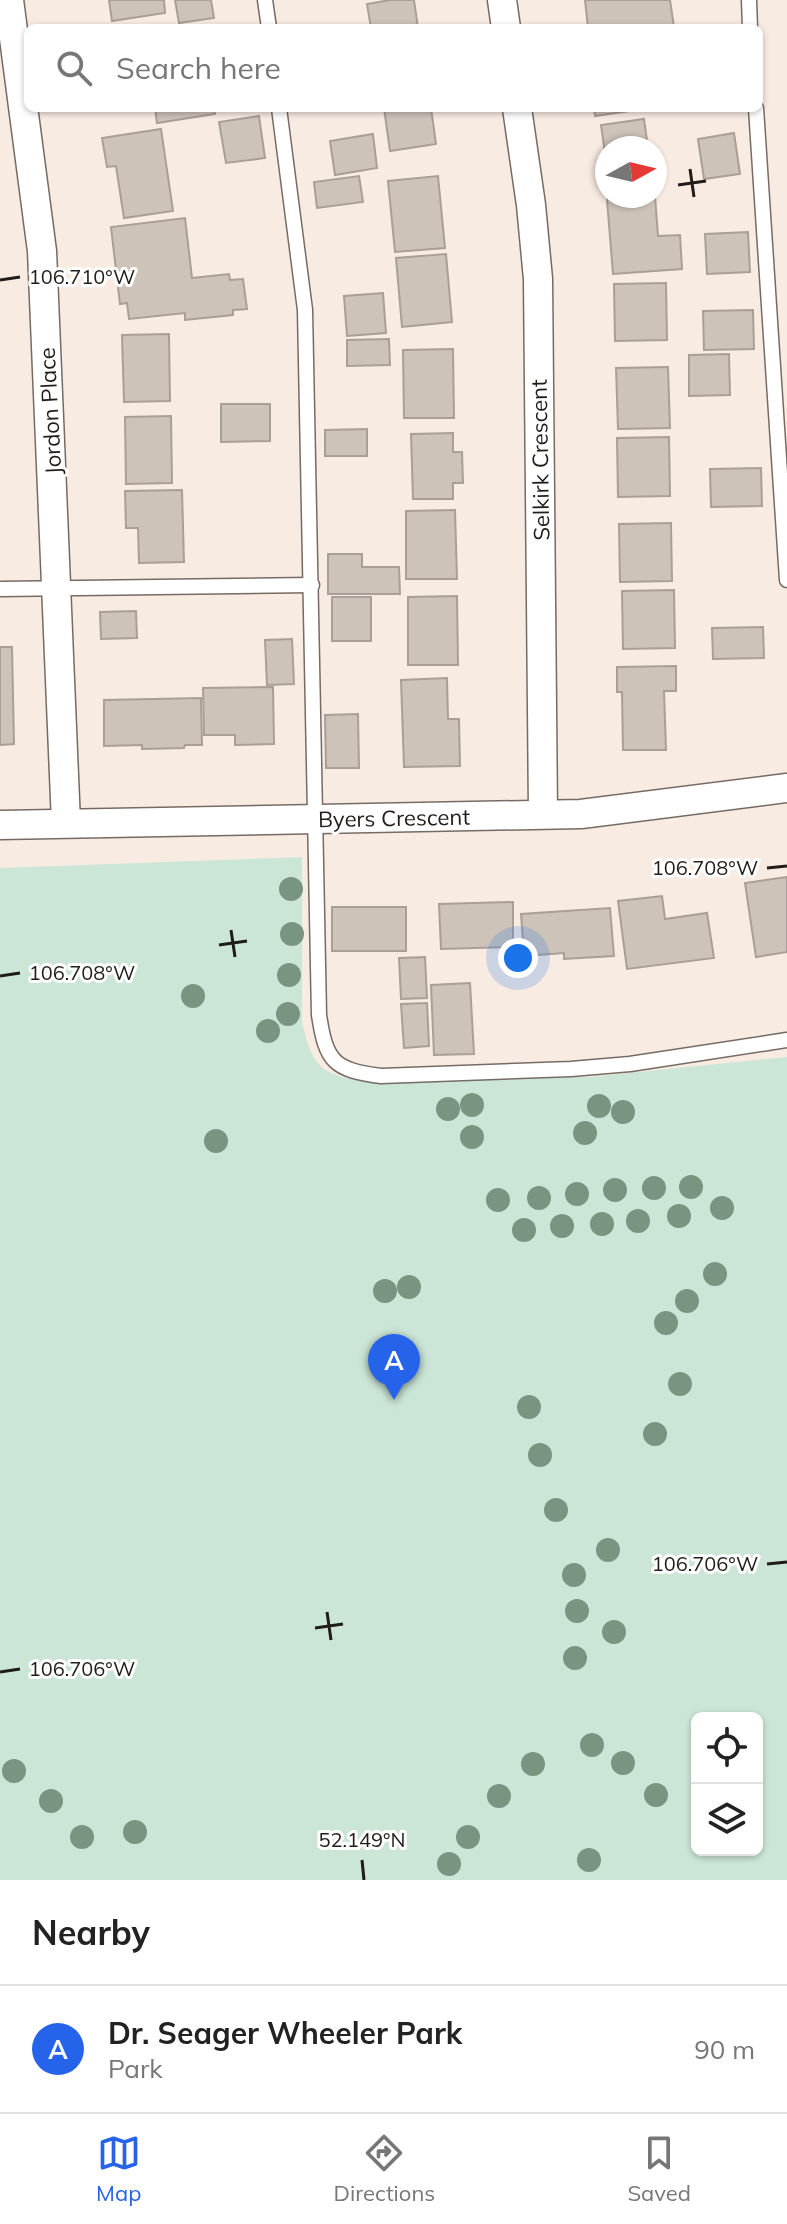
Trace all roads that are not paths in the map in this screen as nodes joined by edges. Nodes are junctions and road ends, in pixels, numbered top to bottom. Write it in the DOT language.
graph roads {
  1 [pos="9,0"];
  2 [pos="265,0"];
  3 [pos="502,0"];
  4 [pos="749,0"];
  5 [pos="268,24"];
  6 [pos="505,24"];
  7 [pos="750,24"];
  8 [pos="280,112"];
  9 [pos="518,112"];
  10 [pos="756,112"];
  11 [pos="787,580"];
  12 [pos="312,585"];
  13 [pos="0,589"];
  14 [pos="58,589"];
  15 [pos="787,788"];
  16 [pos="543,814"];
  17 [pos="314,820"];
  18 [pos="66,823"];
  19 [pos="0,825"];
  20 [pos="787,1040"];
  1 -- 14 [label="street, Jordon Place"];
  2 -- 5 [label="lane"];
  3 -- 6 [label="street"];
  4 -- 7 [label="lane"];
  8 -- 12 [label="lane"];
  9 -- 16 [label="street, Selkirk Crescent"];
  10 -- 11 [label="lane"];
  12 -- 14 [label="lane"];
  12 -- 17 [label="lane"];
  13 -- 14 [label="lane"];
  14 -- 18 [label="street, Jordon Place"];
  15 -- 16 [label="street, Byers Crescent"];
  16 -- 17 [label="street, Byers Crescent"];
  17 -- 18 [label="street, Byers Crescent"];
  17 -- 20 [label="lane"];
  18 -- 19 [label="street, Byers Crescent"];
}
